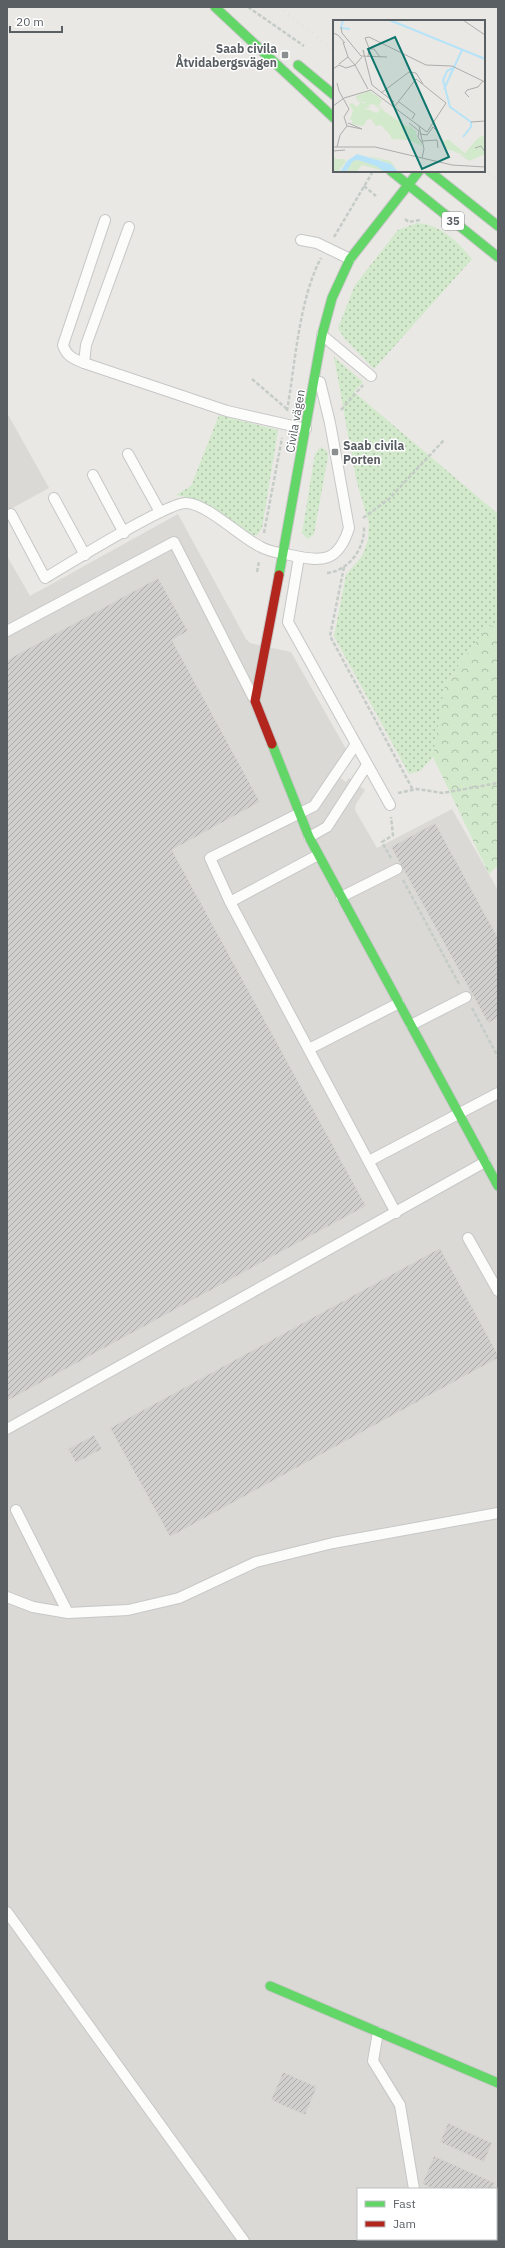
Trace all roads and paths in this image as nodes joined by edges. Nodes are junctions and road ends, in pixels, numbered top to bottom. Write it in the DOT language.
graph roads {
  1 [pos="215,7"];
  2 [pos="219,7"];
  3 [pos="248,7"];
  4 [pos="267,42"];
  5 [pos="310,51"];
  6 [pos="291,60"];
  7 [pos="333,94"];
  8 [pos="333,117"];
  9 [pos="392,172"];
  10 [pos="418,172"];
  11 [pos="430,172"];
  12 [pos="408,185"];
  13 [pos="105,220"];
  14 [pos="498,226"];
  15 [pos="129,227"];
  16 [pos="301,240"];
  17 [pos="498,257"];
  18 [pos="350,258"];
  19 [pos="322,335"];
  20 [pos="84,363"];
  21 [pos="317,368"];
  22 [pos="372,376"];
  23 [pos="252,379"];
  24 [pos="287,409"];
  25 [pos="330,423"];
  26 [pos="306,429"];
  27 [pos="444,440"];
  28 [pos="128,454"];
  29 [pos="93,475"];
  30 [pos="54,498"];
  31 [pos="160,512"];
  32 [pos="11,514"];
  33 [pos="362,517"];
  34 [pos="124,533"];
  35 [pos="282,554"];
  36 [pos="84,555"];
  37 [pos="299,557"];
  38 [pos="344,567"];
  39 [pos="7,631"];
  40 [pos="254,701"];
  41 [pos="356,744"];
  42 [pos="367,764"];
  43 [pos="498,783"];
  44 [pos="413,790"];
  45 [pos="384,795"];
  46 [pos="390,805"];
  47 [pos="300,814"];
  48 [pos="309,837"];
  49 [pos="318,855"];
  50 [pos="397,869"];
  51 [pos="341,897"];
  52 [pos="230,902"];
  53 [pos="466,997"];
  54 [pos="399,1003"];
  55 [pos="411,1025"];
  56 [pos="309,1049"];
  57 [pos="498,1057"];
  58 [pos="498,1093"];
  59 [pos="458,1113"];
  60 [pos="369,1161"];
  61 [pos="485,1162"];
  62 [pos="498,1186"];
  63 [pos="396,1213"];
  64 [pos="468,1238"];
  65 [pos="498,1291"];
  66 [pos="7,1429"];
  67 [pos="16,1510"];
  68 [pos="498,1513"];
  69 [pos="7,1597"];
  70 [pos="68,1613"];
  71 [pos="7,1912"];
  72 [pos="270,1986"];
  73 [pos="378,2032"];
  74 [pos="498,2083"];
  75 [pos="414,2188"];
  76 [pos="244,2241"];
  1 -- 8 [label="street"];
  2 -- 4 [label="street"];
  3 -- 5 [label="path"];
  6 -- 7 [label="street"];
  9 -- 12 [label="street, 35"];
  10 -- 12 [label="street, Civila vägen"];
  11 -- 14 [label="street, 35"];
  12 -- 17 [label="street, 35"];
  12 -- 18 [label="street, Civila vägen"];
  13 -- 20 [label="lane"];
  15 -- 20 [label="lane"];
  16 -- 18 [label="lane"];
  18 -- 19 [label="street, Civila vägen"];
  19 -- 21 [label="street, Civila vägen"];
  19 -- 22 [label="lane"];
  20 -- 26 [label="lane"];
  21 -- 25 [label="lane"];
  21 -- 26 [label="street, Civila vägen"];
  22 -- 25 [label="path"];
  23 -- 24 [label="path"];
  25 -- 37 [label="lane"];
  26 -- 35 [label="street, Civila vägen"];
  27 -- 33 [label="path"];
  28 -- 31 [label="lane"];
  29 -- 34 [label="lane"];
  30 -- 36 [label="lane"];
  31 -- 34 [label="lane"];
  31 -- 35 [label="lane"];
  32 -- 36 [label="lane"];
  34 -- 36 [label="lane"];
  35 -- 37 [label="lane"];
  35 -- 40 [label="street, Civila vägen"];
  37 -- 41 [label="lane"];
  38 -- 44 [label="path"];
  39 -- 40 [label="lane"];
  40 -- 47 [label="street"];
  41 -- 42 [label="lane"];
  41 -- 47 [label="lane"];
  42 -- 45 [label="lane"];
  42 -- 48 [label="lane"];
  43 -- 44 [label="path"];
  44 -- 45 [label="path"];
  45 -- 46 [label="lane"];
  46 -- 50 [label="path"];
  47 -- 48 [label="street"];
  47 -- 52 [label="lane"];
  48 -- 49 [label="street"];
  49 -- 51 [label="street"];
  49 -- 52 [label="lane"];
  50 -- 51 [label="lane"];
  50 -- 53 [label="path"];
  51 -- 54 [label="street"];
  52 -- 56 [label="lane"];
  53 -- 55 [label="lane"];
  53 -- 57 [label="path"];
  54 -- 55 [label="street"];
  54 -- 56 [label="lane"];
  55 -- 59 [label="street"];
  56 -- 60 [label="lane"];
  58 -- 59 [label="lane"];
  59 -- 60 [label="lane"];
  59 -- 61 [label="street"];
  60 -- 63 [label="lane"];
  61 -- 62 [label="street"];
  61 -- 63 [label="lane"];
  63 -- 66 [label="lane"];
  64 -- 65 [label="lane"];
  67 -- 70 [label="lane"];
  68 -- 70 [label="lane"];
  69 -- 70 [label="lane"];
  71 -- 76 [label="lane"];
  72 -- 73 [label="street"];
  73 -- 74 [label="street"];
  73 -- 75 [label="lane"];
}
